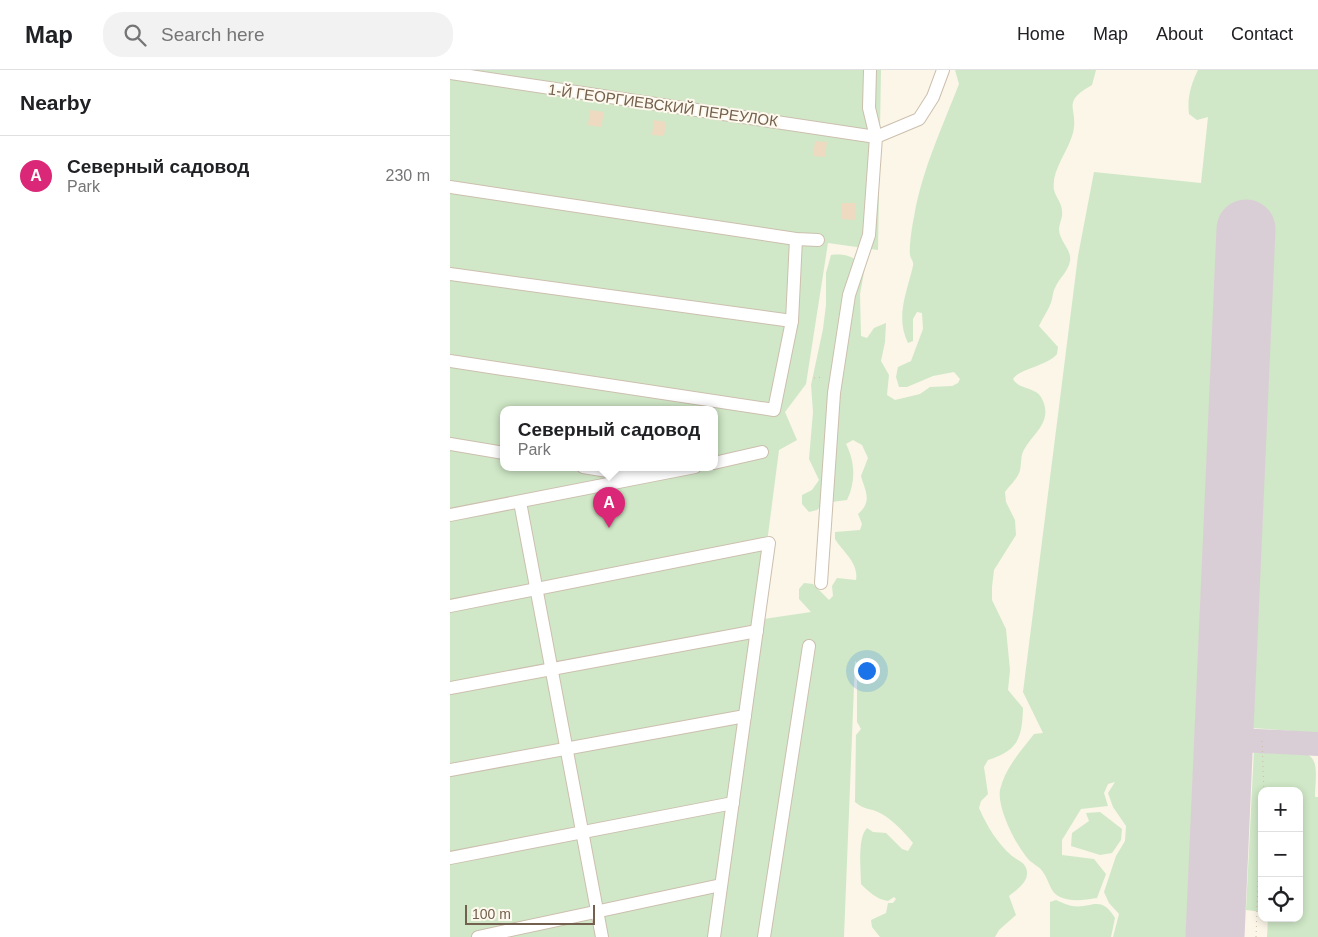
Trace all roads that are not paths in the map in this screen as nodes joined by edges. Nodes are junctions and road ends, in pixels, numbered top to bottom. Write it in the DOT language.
graph roads {
  1 [pos="870,70"];
  2 [pos="943,70"];
  3 [pos="450,73"];
  4 [pos="876,137"];
  5 [pos="450,187"];
  6 [pos="796,239"];
  7 [pos="818,240"];
  8 [pos="450,274"];
  9 [pos="792,321"];
  10 [pos="450,361"];
  11 [pos="450,444"];
  12 [pos="762,452"];
  13 [pos="500,453"];
  14 [pos="718,461"];
  15 [pos="606,471"];
  16 [pos="678,471"];
  17 [pos="647,478"];
  18 [pos="520,502"];
  19 [pos="450,515"];
  20 [pos="821,583"];
  21 [pos="537,590"];
  22 [pos="450,606"];
  23 [pos="757,631"];
  24 [pos="809,646"];
  25 [pos="552,669"];
  26 [pos="450,688"];
  27 [pos="745,716"];
  28 [pos="567,748"];
  29 [pos="450,770"];
  30 [pos="733,803"];
  31 [pos="583,833"];
  32 [pos="450,858"];
  33 [pos="721,885"];
  34 [pos="598,912"];
  35 [pos="478,937"];
  36 [pos="602,937"];
  37 [pos="714,937"];
  38 [pos="764,937"];
  1 -- 4 [label="street"];
  2 -- 4 [label="street"];
  3 -- 4 [label="street, 1-Й ГЕОРГИЕВСКИЙ ПЕРЕУЛОК"];
  4 -- 20 [label="street"];
  5 -- 6 [label="street"];
  6 -- 7 [label="street"];
  6 -- 9 [label="street"];
  8 -- 9 [label="street"];
  9 -- 10 [label="street"];
  11 -- 13 [label="street"];
  12 -- 14 [label="street"];
  15 -- 17 [label="street"];
  16 -- 17 [label="street"];
  17 -- 18 [label="street"];
  18 -- 19 [label="street"];
  18 -- 21 [label="street"];
  21 -- 22 [label="street"];
  21 -- 23 [label="street"];
  21 -- 25 [label="street"];
  23 -- 25 [label="street"];
  23 -- 27 [label="street"];
  24 -- 38 [label="street"];
  25 -- 26 [label="street"];
  25 -- 28 [label="street"];
  27 -- 28 [label="street"];
  27 -- 30 [label="street"];
  28 -- 29 [label="street"];
  28 -- 31 [label="street"];
  30 -- 31 [label="street"];
  30 -- 33 [label="street"];
  31 -- 32 [label="street"];
  31 -- 34 [label="street"];
  33 -- 34 [label="street"];
  33 -- 37 [label="street"];
  34 -- 35 [label="street"];
  34 -- 36 [label="street"];
}
